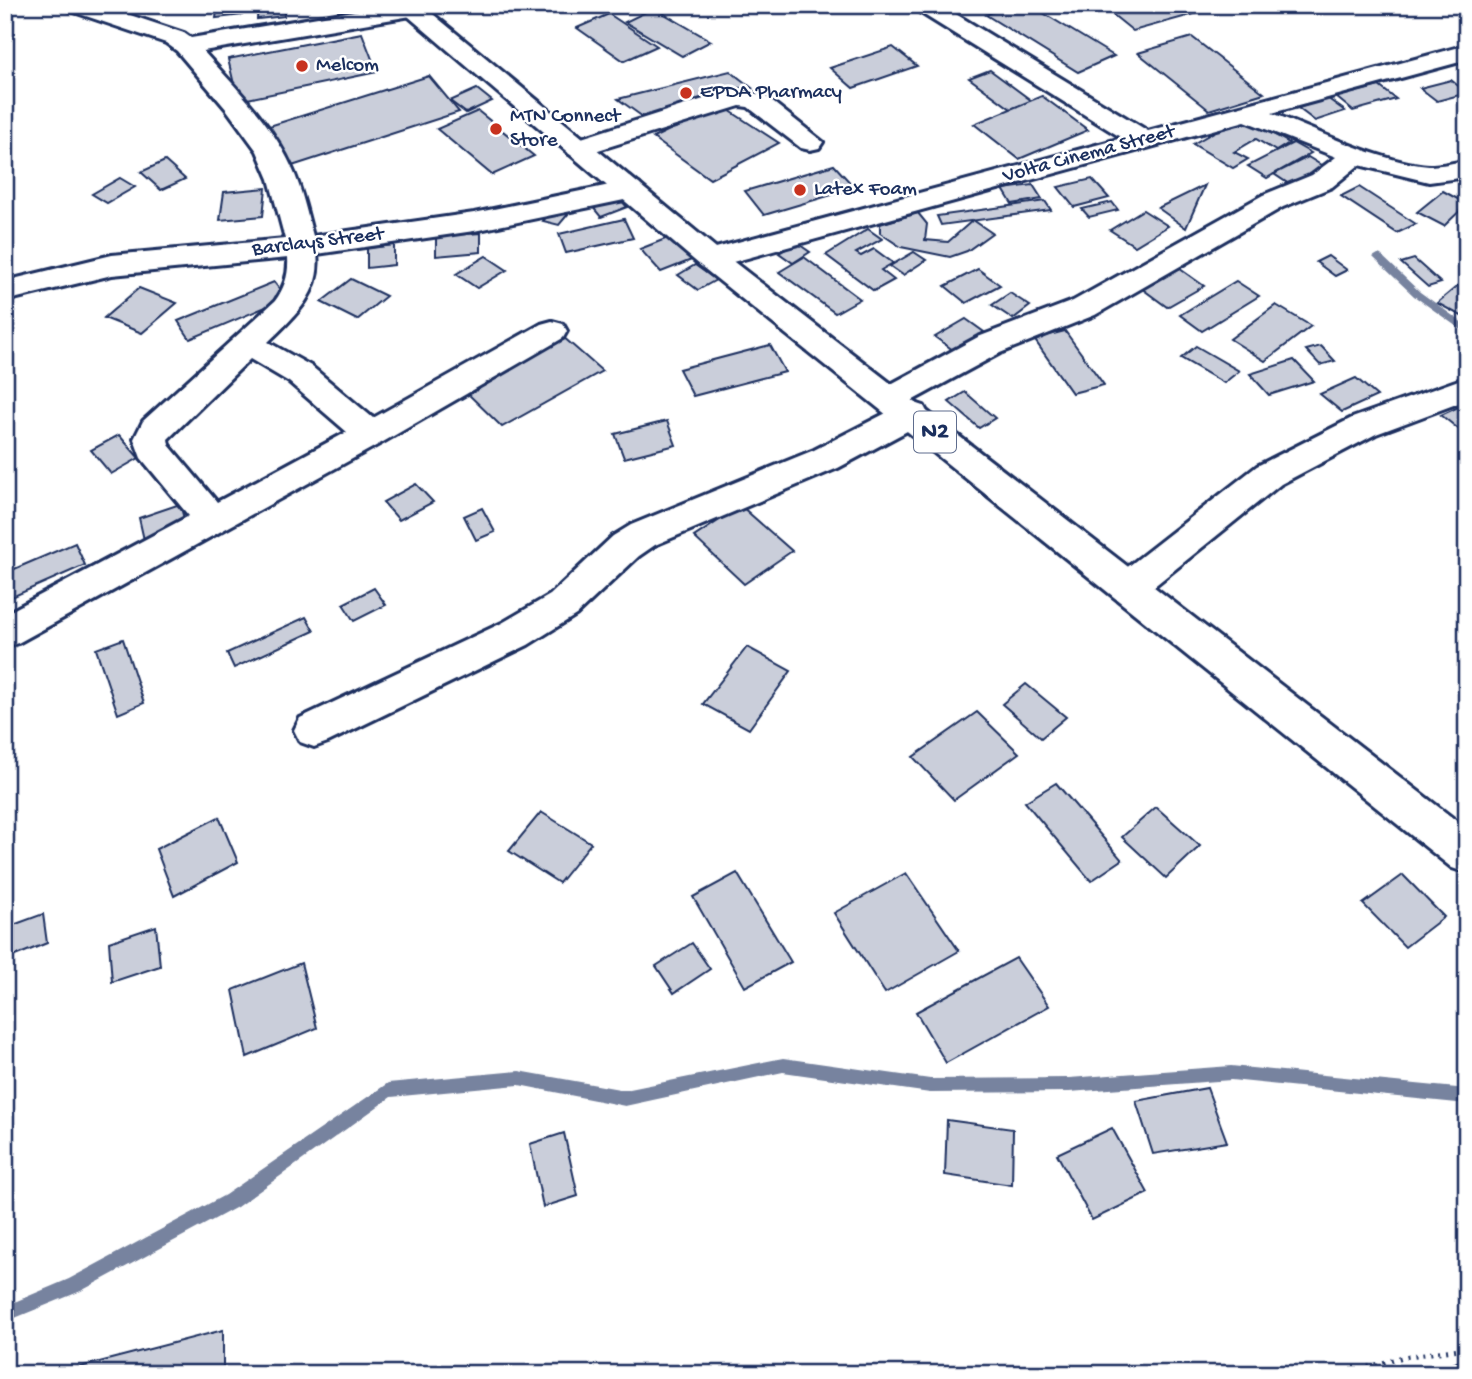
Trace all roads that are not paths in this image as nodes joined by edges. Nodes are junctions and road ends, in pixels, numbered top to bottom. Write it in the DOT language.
graph roads {
  1 [pos="76,5"];
  2 [pos="924,5"];
  3 [pos="409,7"];
  4 [pos="186,46"];
  5 [pos="1467,52"];
  6 [pos="1245,112"];
  7 [pos="1144,140"];
  8 [pos="810,142"];
  9 [pos="579,148"];
  10 [pos="1355,155"];
  11 [pos="1467,169"];
  12 [pos="1429,174"];
  13 [pos="1467,188"];
  14 [pos="629,190"];
  15 [pos="302,247"];
  16 [pos="711,259"];
  17 [pos="5,291"];
  18 [pos="552,331"];
  19 [pos="247,344"];
  20 [pos="1467,388"];
  21 [pos="902,406"];
  22 [pos="371,434"];
  23 [pos="211,519"];
  24 [pos="1129,586"];
  25 [pos="5,632"];
  26 [pos="314,730"];
  27 [pos="1467,854"];
  1 -- 4 [label="main road"];
  2 -- 7 [label="main road"];
  3 -- 4 [label="main road"];
  3 -- 9 [label="main road, N2"];
  4 -- 15 [label="main road"];
  5 -- 6 [label="main road, Volta Cinema Street"];
  6 -- 7 [label="main road, Volta Cinema Street"];
  6 -- 10 [label="main road"];
  7 -- 16 [label="main road, Volta Cinema Street"];
  8 -- 9 [label="main road"];
  9 -- 14 [label="main road, N2"];
  10 -- 12 [label="main road"];
  10 -- 21 [label="main road"];
  11 -- 12 [label="main road"];
  12 -- 13 [label="main road"];
  14 -- 15 [label="main road, Barclays Street"];
  14 -- 16 [label="main road, N2"];
  15 -- 17 [label="main road, Barclays Street"];
  15 -- 19 [label="main road"];
  16 -- 21 [label="main road, N2"];
  18 -- 22 [label="main road"];
  19 -- 22 [label="main road"];
  19 -- 23 [label="main road"];
  20 -- 24 [label="main road"];
  21 -- 24 [label="main road, N2"];
  21 -- 26 [label="main road"];
  22 -- 23 [label="main road"];
  23 -- 25 [label="main road"];
  24 -- 27 [label="main road, N2"];
}
